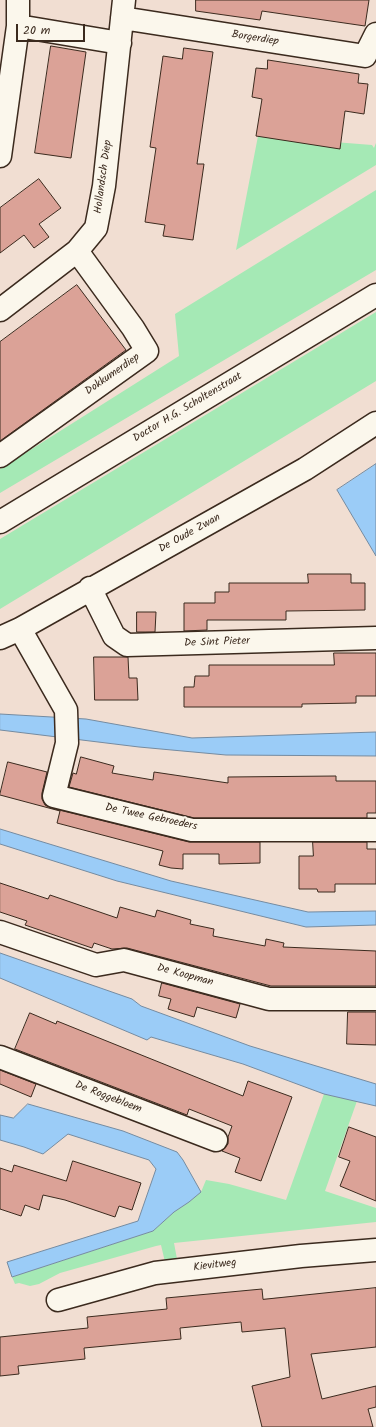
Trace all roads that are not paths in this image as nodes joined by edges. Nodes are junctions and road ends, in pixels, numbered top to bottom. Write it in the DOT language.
graph roads {
  1 [pos="18,0"];
  2 [pos="123,9"];
  3 [pos="18,26"];
  4 [pos="376,34"];
  5 [pos="120,43"];
  6 [pos="0,156"];
  7 [pos="77,251"];
  8 [pos="376,295"];
  9 [pos="0,310"];
  10 [pos="376,423"];
  11 [pos="0,456"];
  12 [pos="0,522"];
  13 [pos="90,588"];
  14 [pos="20,629"];
  15 [pos="0,638"];
  16 [pos="376,638"];
  17 [pos="376,830"];
  18 [pos="0,932"];
  19 [pos="376,999"];
  20 [pos="0,1057"];
  21 [pos="216,1140"];
  22 [pos="376,1250"];
  23 [pos="58,1300"];
  1 -- 3 [label="street"];
  2 -- 4 [label="street, Borgerdiep"];
  2 -- 5 [label="street, Hollandsch Diep"];
  3 -- 5 [label="street"];
  3 -- 6 [label="street"];
  5 -- 7 [label="street, Hollandsch Diep"];
  7 -- 9 [label="street, Hollandsch Diep"];
  7 -- 11 [label="street, Dokkumerdiep"];
  8 -- 12 [label="street, Doctor H.G. Scholtenstraat"];
  10 -- 13 [label="street, De Oude Zwan"];
  13 -- 14 [label="street, De Oude Zwan"];
  13 -- 16 [label="street, De Sint Pieter"];
  14 -- 15 [label="street, De Oude Zwan"];
  14 -- 17 [label="street, De Twee Gebroeders"];
  18 -- 19 [label="street, De Koopman"];
  20 -- 21 [label="street, De Roggebloem"];
  22 -- 23 [label="street, Kievitweg"];
}
